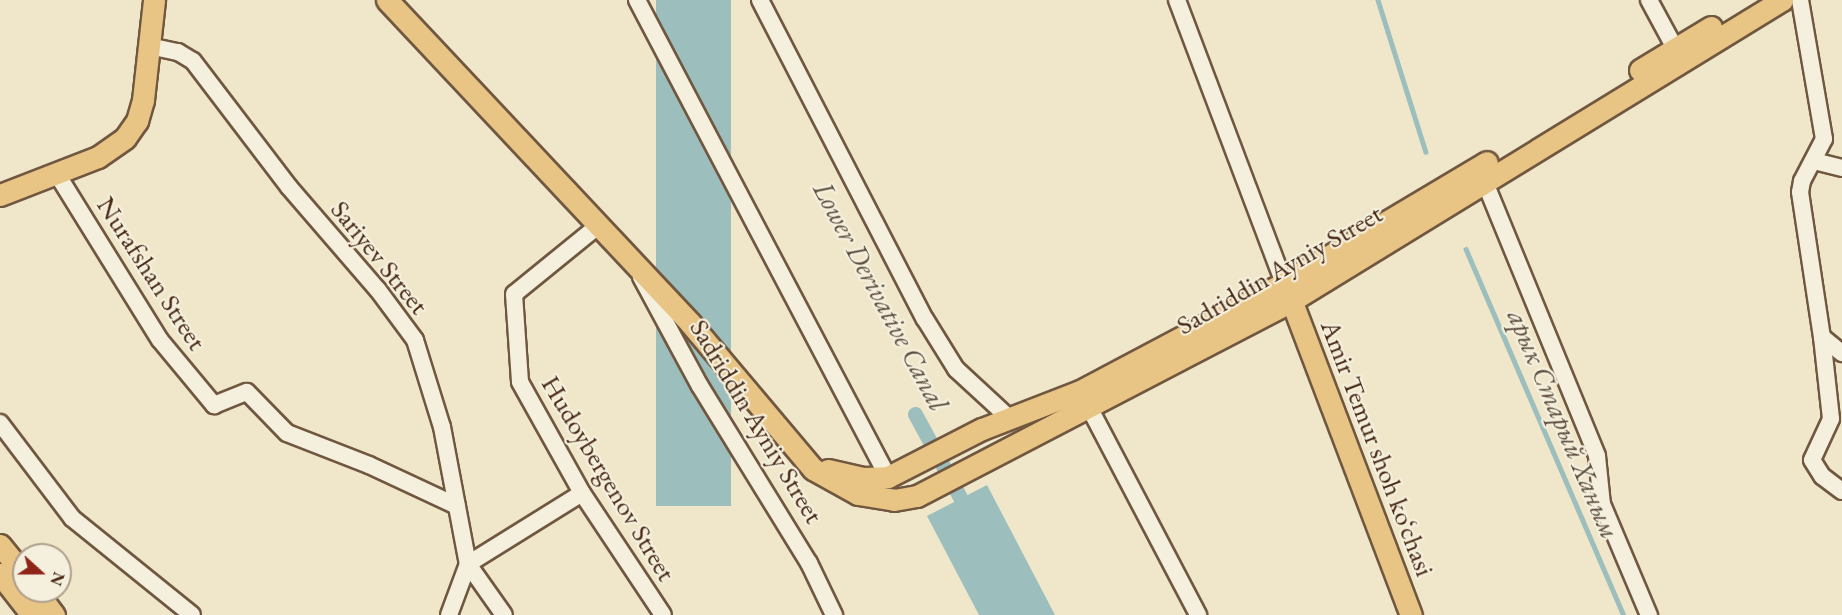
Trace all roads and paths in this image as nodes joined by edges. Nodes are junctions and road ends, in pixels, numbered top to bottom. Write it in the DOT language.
graph roads {
  1 [pos="154,0"];
  2 [pos="387,0"];
  3 [pos="637,0"];
  4 [pos="760,0"];
  5 [pos="1178,0"];
  6 [pos="1649,0"];
  7 [pos="1756,0"];
  8 [pos="1782,0"];
  9 [pos="1800,0"];
  10 [pos="149,46"];
  11 [pos="1675,48"];
  12 [pos="1814,161"];
  13 [pos="1842,168"];
  14 [pos="57,174"];
  15 [pos="1484,180"];
  16 [pos="0,195"];
  17 [pos="599,225"];
  18 [pos="629,257"];
  19 [pos="1288,292"];
  20 [pos="1822,338"];
  21 [pos="1842,353"];
  22 [pos="1089,407"];
  23 [pos="1008,417"];
  24 [pos="0,423"];
  25 [pos="793,446"];
  26 [pos="895,473"];
  27 [pos="1842,491"];
  28 [pos="582,493"];
  29 [pos="457,506"];
  30 [pos="0,545"];
  31 [pos="12,560"];
  32 [pos="468,564"];
  33 [pos="0,574"];
  34 [pos="32,615"];
  35 [pos="192,615"];
  36 [pos="448,615"];
  37 [pos="504,615"];
  38 [pos="663,615"];
  39 [pos="834,615"];
  40 [pos="1198,615"];
  41 [pos="1412,615"];
  42 [pos="1649,615"];
  1 -- 10 [label="main road"];
  2 -- 17 [label="main road, Sadriddin Ayniy Street"];
  3 -- 26 [label="street"];
  4 -- 23 [label="street"];
  5 -- 19 [label="street, Amir Temur shoh ko‘chasi"];
  6 -- 11 [label="street"];
  7 -- 11 [label="main road, Sadriddin Ayniy Street"];
  8 -- 15 [label="main road, Sadriddin Ayniy Street"];
  9 -- 12 [label="street"];
  10 -- 14 [label="main road"];
  10 -- 29 [label="street, Sariyev Street"];
  11 -- 19 [label="main road, Sadriddin Ayniy Street"];
  12 -- 13 [label="street"];
  12 -- 20 [label="street"];
  14 -- 16 [label="main road"];
  14 -- 29 [label="street, Nurafshan Street"];
  15 -- 19 [label="main road, Sadriddin Ayniy Street"];
  15 -- 42 [label="street"];
  17 -- 18 [label="main road, Sadriddin Ayniy Street"];
  17 -- 28 [label="street, Hudoybergenov Street"];
  18 -- 25 [label="main road, Sadriddin Ayniy Street"];
  18 -- 39 [label="street, Sadriddin Ayniy Street"];
  19 -- 22 [label="main road, Sadriddin Ayniy Street"];
  19 -- 23 [label="main road, Sadriddin Ayniy Street"];
  19 -- 41 [label="main road, Amir Temur shoh ko‘chasi"];
  20 -- 21 [label="street"];
  20 -- 27 [label="street"];
  22 -- 25 [label="main road, Sadriddin Ayniy Street"];
  22 -- 40 [label="street"];
  23 -- 26 [label="main road, Sadriddin Ayniy Street"];
  24 -- 35 [label="street"];
  25 -- 26 [label="main road, Sadriddin Ayniy Street"];
  28 -- 32 [label="street"];
  28 -- 38 [label="street, Hudoybergenov Street"];
  29 -- 32 [label="street, Sariyev Street"];
  30 -- 31 [label="main road"];
  32 -- 36 [label="street"];
  32 -- 37 [label="street, Sariyev Street"];
  33 -- 34 [label="main road"];
}
